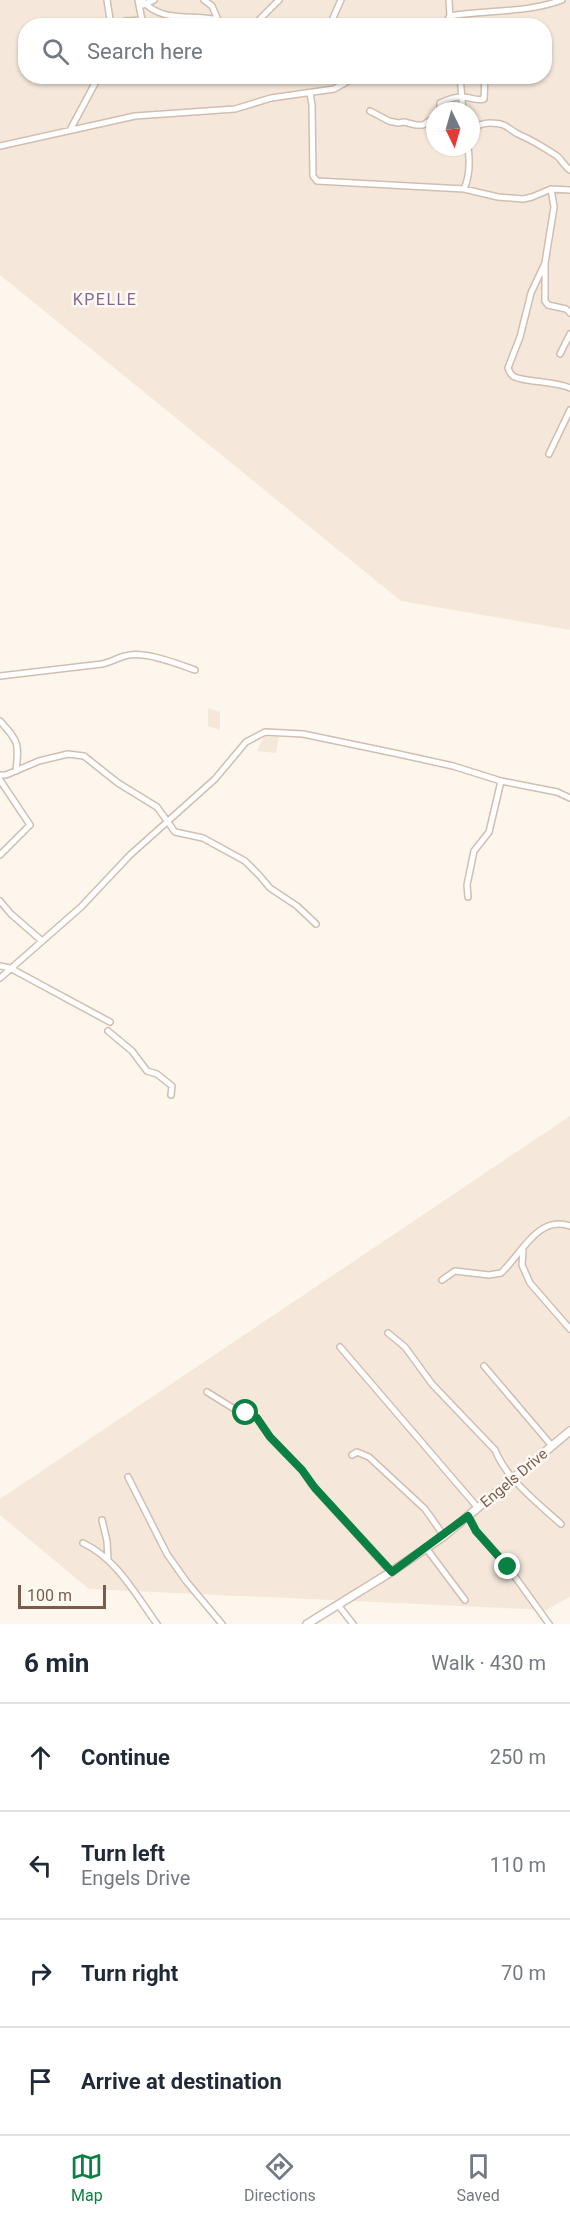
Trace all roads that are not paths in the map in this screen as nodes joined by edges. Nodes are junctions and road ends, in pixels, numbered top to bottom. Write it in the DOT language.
graph roads {
  1 [pos="107,0"];
  2 [pos="154,0"];
  3 [pos="204,0"];
  4 [pos="279,0"];
  5 [pos="341,0"];
  6 [pos="448,0"];
  7 [pos="562,0"];
  8 [pos="141,3"];
  9 [pos="545,3"];
  10 [pos="450,16"];
  11 [pos="110,18"];
  12 [pos="142,18"];
  13 [pos="195,18"];
  14 [pos="217,18"];
  15 [pos="261,18"];
  16 [pos="333,18"];
  17 [pos="95,84"];
  18 [pos="342,84"];
  19 [pos="461,84"];
  20 [pos="485,84"];
  21 [pos="310,93"];
  22 [pos="463,96"];
  23 [pos="443,102"];
  24 [pos="463,102"];
  25 [pos="370,111"];
  26 [pos="426,123"];
  27 [pos="480,125"];
  28 [pos="70,130"];
  29 [pos="0,147"];
  30 [pos="468,156"];
  31 [pos="570,170"];
  32 [pos="464,189"];
  33 [pos="550,189"];
  34 [pos="570,190"];
  35 [pos="545,263"];
  36 [pos="570,314"];
  37 [pos="570,334"];
  38 [pos="560,354"];
  39 [pos="570,388"];
  40 [pos="570,410"];
  41 [pos="549,454"];
  42 [pos="195,670"];
  43 [pos="0,676"];
  44 [pos="0,721"];
  45 [pos="16,771"];
  46 [pos="0,775"];
  47 [pos="0,780"];
  48 [pos="501,781"];
  49 [pos="570,798"];
  50 [pos="167,821"];
  51 [pos="0,855"];
  52 [pos="468,897"];
  53 [pos="0,900"];
  54 [pos="316,924"];
  55 [pos="42,941"];
  56 [pos="0,966"];
  57 [pos="10,968"];
  58 [pos="0,978"];
  59 [pos="110,1022"];
  60 [pos="108,1031"];
  61 [pos="171,1095"];
  62 [pos="570,1226"];
  63 [pos="523,1248"];
  64 [pos="442,1280"];
  65 [pos="570,1329"];
  66 [pos="388,1333"];
  67 [pos="340,1347"];
  68 [pos="484,1366"];
  69 [pos="207,1392"];
  70 [pos="570,1431"];
  71 [pos="552,1446"];
  72 [pos="352,1455"];
  73 [pos="128,1477"];
  74 [pos="513,1478"];
  75 [pos="478,1508"];
  76 [pos="468,1516"];
  77 [pos="102,1520"];
  78 [pos="561,1524"];
  79 [pos="444,1536"];
  80 [pos="83,1543"];
  81 [pos="426,1548"];
  82 [pos="108,1559"];
  83 [pos="392,1572"];
  84 [pos="465,1600"];
  85 [pos="338,1605"];
  86 [pos="157,1624"];
  87 [pos="222,1624"];
  88 [pos="308,1624"];
  89 [pos="353,1624"];
  90 [pos="549,1624"];
  1 -- 11 [label="street"];
  2 -- 8 [label="street"];
  3 -- 14 [label="street"];
  4 -- 15 [label="street"];
  5 -- 16 [label="street"];
  6 -- 10 [label="street"];
  7 -- 9 [label="street"];
  8 -- 12 [label="street"];
  8 -- 13 [label="street"];
  9 -- 10 [label="street"];
  17 -- 28 [label="street"];
  18 -- 21 [label="street"];
  19 -- 22 [label="street"];
  20 -- 22 [label="street"];
  21 -- 28 [label="street"];
  21 -- 32 [label="street"];
  22 -- 23 [label="street"];
  22 -- 24 [label="street"];
  25 -- 26 [label="street"];
  27 -- 31 [label="street"];
  28 -- 29 [label="street"];
  30 -- 32 [label="street"];
  32 -- 33 [label="street"];
  33 -- 34 [label="street"];
  33 -- 35 [label="street"];
  35 -- 36 [label="street"];
  35 -- 39 [label="street"];
  37 -- 38 [label="street"];
  40 -- 41 [label="street"];
  42 -- 43 [label="street"];
  44 -- 45 [label="street"];
  45 -- 46 [label="street"];
  45 -- 50 [label="street"];
  47 -- 51 [label="street"];
  48 -- 49 [label="street"];
  48 -- 50 [label="street"];
  48 -- 52 [label="street"];
  50 -- 54 [label="street"];
  50 -- 55 [label="street"];
  53 -- 55 [label="street"];
  55 -- 57 [label="street"];
  56 -- 57 [label="street"];
  57 -- 58 [label="street"];
  57 -- 59 [label="street"];
  60 -- 61 [label="street"];
  62 -- 63 [label="street"];
  63 -- 64 [label="street"];
  63 -- 65 [label="street"];
  66 -- 74 [label="street"];
  67 -- 75 [label="street"];
  68 -- 71 [label="street"];
  69 -- 83 [label="street"];
  70 -- 71 [label="street, Engels Drive"];
  71 -- 74 [label="street, Engels Drive"];
  72 -- 79 [label="street"];
  73 -- 87 [label="street"];
  74 -- 75 [label="street, Engels Drive"];
  74 -- 78 [label="street"];
  75 -- 76 [label="street, Engels Drive"];
  76 -- 79 [label="street, Engels Drive"];
  76 -- 90 [label="street"];
  77 -- 82 [label="street"];
  79 -- 81 [label="street, Engels Drive"];
  80 -- 82 [label="street"];
  81 -- 83 [label="street, Engels Drive"];
  81 -- 84 [label="street"];
  82 -- 86 [label="street"];
  83 -- 85 [label="street, Engels Drive"];
  85 -- 88 [label="street, Engels Drive"];
  85 -- 89 [label="street"];
}
